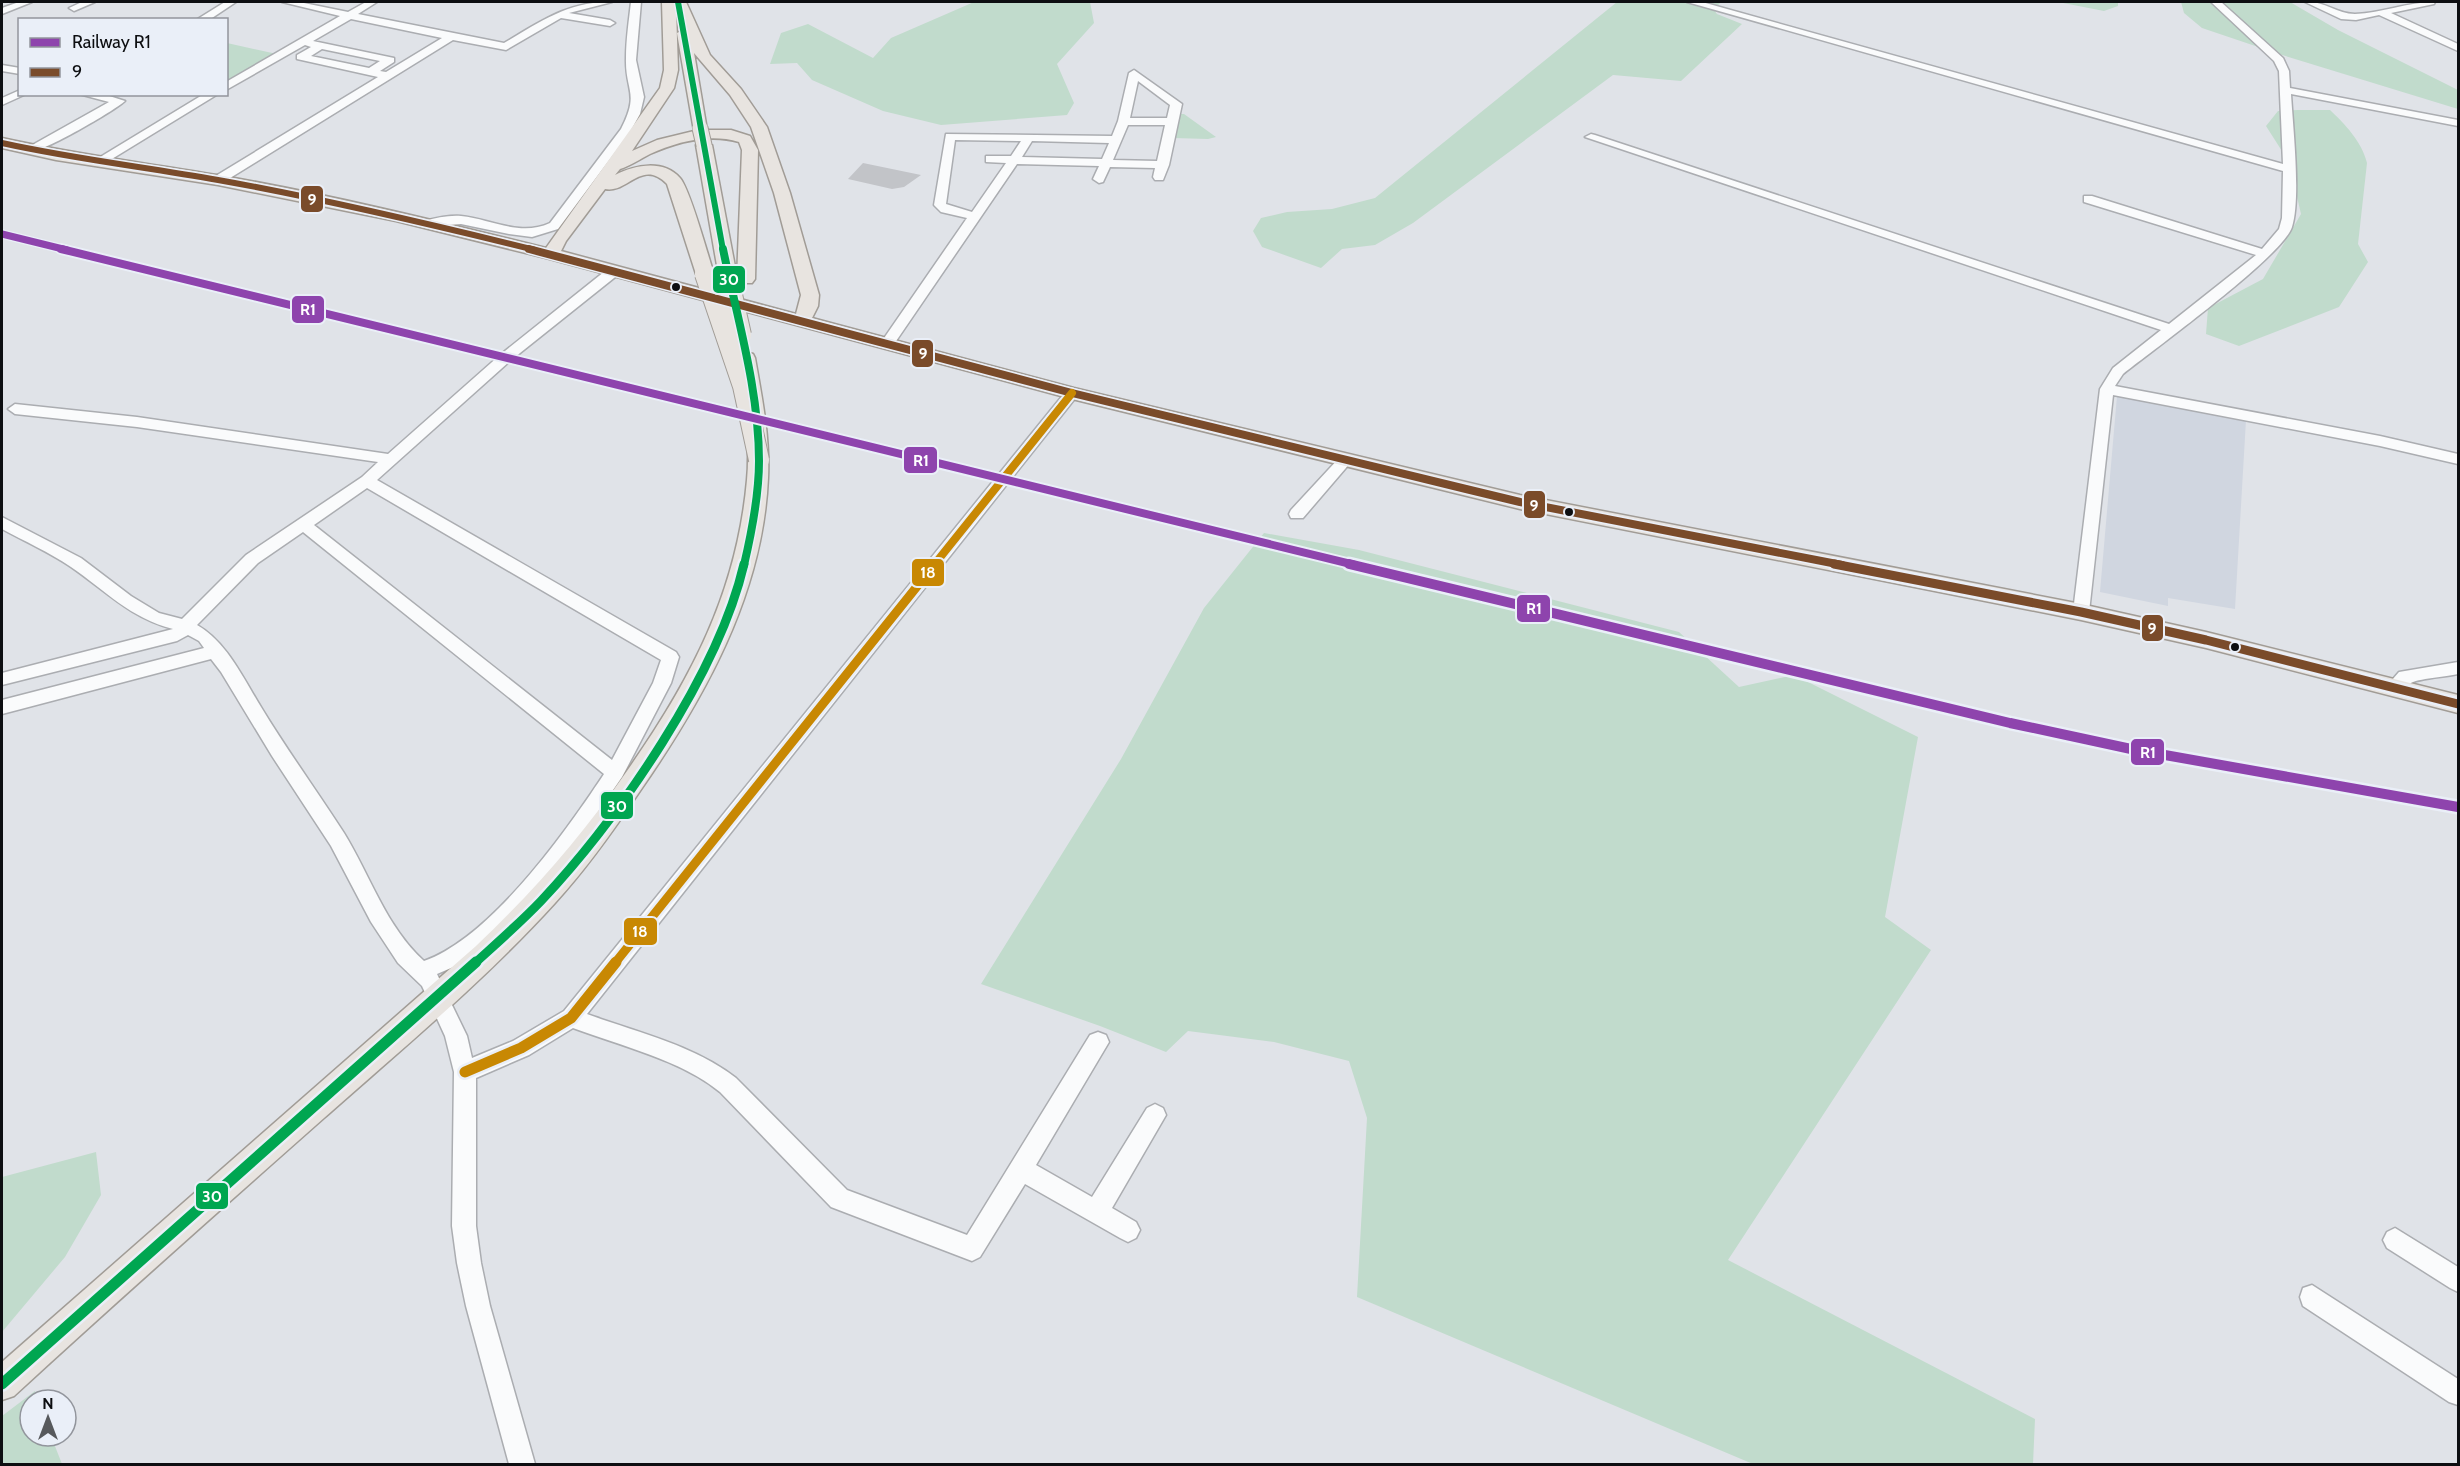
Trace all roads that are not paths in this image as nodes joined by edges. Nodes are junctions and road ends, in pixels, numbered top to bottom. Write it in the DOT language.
graph roads {
  1 [pos="27,2"];
  2 [pos="90,2"];
  3 [pos="231,2"];
  4 [pos="287,2"];
  5 [pos="372,2"];
  6 [pos="607,2"];
  7 [pos="636,2"];
  8 [pos="669,2"];
  9 [pos="679,2"];
  10 [pos="1692,2"];
  11 [pos="2216,2"];
  12 [pos="2310,2"];
  13 [pos="2430,2"];
  14 [pos="74,8"];
  15 [pos="2,11"];
  16 [pos="2382,13"];
  17 [pos="558,14"];
  18 [pos="349,15"];
  19 [pos="204,18"];
  20 [pos="610,23"];
  21 [pos="451,38"];
  22 [pos="304,42"];
  23 [pos="321,45"];
  24 [pos="2458,48"];
  25 [pos="685,50"];
  26 [pos="2,68"];
  27 [pos="18,71"];
  28 [pos="370,72"];
  29 [pos="390,76"];
  30 [pos="228,86"];
  31 [pos="2285,90"];
  32 [pos="18,94"];
  33 [pos="101,96"];
  34 [pos="210,96"];
  35 [pos="2,102"];
  36 [pos="1124,121"];
  37 [pos="1172,122"];
  38 [pos="2458,123"];
  39 [pos="1029,138"];
  40 [pos="1591,138"];
  41 [pos="1117,140"];
  42 [pos="2,142"];
  43 [pos="31,150"];
  44 [pos="990,159"];
  45 [pos="1013,161"];
  46 [pos="98,162"];
  47 [pos="1106,164"];
  48 [pos="612,168"];
  49 [pos="2289,169"];
  50 [pos="1099,179"];
  51 [pos="218,180"];
  52 [pos="2088,199"];
  53 [pos="974,216"];
  54 [pos="428,224"];
  55 [pos="551,254"];
  56 [pos="2265,254"];
  57 [pos="614,271"];
  58 [pos="737,278"];
  59 [pos="802,321"];
  60 [pos="2172,329"];
  61 [pos="887,344"];
  62 [pos="2107,389"];
  63 [pos="1071,393"];
  64 [pos="15,409"];
  65 [pos="391,459"];
  66 [pos="1346,459"];
  67 [pos="2458,459"];
  68 [pos="759,460"];
  69 [pos="368,482"];
  70 [pos="1297,514"];
  71 [pos="2,522"];
  72 [pos="304,525"];
  73 [pos="2081,612"];
  74 [pos="188,627"];
  75 [pos="216,651"];
  76 [pos="2458,668"];
  77 [pos="2,679"];
  78 [pos="2394,688"];
  79 [pos="2458,704"];
  80 [pos="2,707"];
  81 [pos="615,772"];
  82 [pos="421,971"];
  83 [pos="439,998"];
  84 [pos="571,1018"];
  85 [pos="1098,1042"];
  86 [pos="465,1072"];
  87 [pos="1155,1115"];
  88 [pos="1021,1169"];
  89 [pos="1096,1212"];
  90 [pos="1128,1230"];
  91 [pos="2395,1240"];
  92 [pos="2458,1281"];
  93 [pos="2312,1298"];
  94 [pos="2,1384"];
  95 [pos="2458,1393"];
  96 [pos="522,1464"];
  1 -- 15 [label="street"];
  2 -- 14 [label="street"];
  3 -- 19 [label="street"];
  4 -- 18 [label="street"];
  5 -- 18 [label="street"];
  6 -- 17 [label="street"];
  7 -- 54 [label="street"];
  8 -- 25 [label="main road"];
  8 -- 48 [label="main road"];
  9 -- 25 [label="main road"];
  9 -- 59 [label="main road"];
  10 -- 49 [label="street"];
  11 -- 31 [label="street"];
  12 -- 16 [label="street"];
  13 -- 16 [label="street"];
  16 -- 24 [label="street"];
  17 -- 20 [label="street"];
  17 -- 21 [label="street"];
  18 -- 21 [label="street"];
  18 -- 22 [label="street"];
  21 -- 29 [label="street"];
  22 -- 23 [label="street"];
  22 -- 30 [label="street"];
  23 -- 28 [label="street"];
  23 -- 28 [label="street"];
  25 -- 58 [label="main road, bridge"];
  26 -- 27 [label="street"];
  28 -- 29 [label="street"];
  29 -- 51 [label="street"];
  31 -- 38 [label="street"];
  31 -- 49 [label="street"];
  32 -- 35 [label="street"];
  33 -- 43 [label="street"];
  34 -- 46 [label="street"];
  36 -- 37 [label="street"];
  36 -- 37 [label="street"];
  36 -- 41 [label="street"];
  37 -- 47 [label="street"];
  39 -- 41 [label="street"];
  39 -- 45 [label="street"];
  39 -- 53 [label="street"];
  40 -- 60 [label="street"];
  41 -- 47 [label="street"];
  42 -- 43 [label="main road"];
  43 -- 46 [label="main road"];
  44 -- 45 [label="street"];
  45 -- 47 [label="street"];
  45 -- 53 [label="street"];
  46 -- 51 [label="main road"];
  47 -- 50 [label="street"];
  48 -- 55 [label="main road"];
  48 -- 58 [label="main road"];
  49 -- 56 [label="street"];
  51 -- 54 [label="main road"];
  52 -- 56 [label="street"];
  53 -- 61 [label="street"];
  54 -- 55 [label="main road"];
  55 -- 57 [label="main road"];
  55 -- 68 [label="main road, bridge"];
  56 -- 60 [label="street"];
  57 -- 59 [label="main road"];
  57 -- 65 [label="street"];
  58 -- 68 [label="main road, bridge"];
  59 -- 61 [label="main road"];
  60 -- 62 [label="street"];
  61 -- 63 [label="main road"];
  62 -- 67 [label="street"];
  62 -- 73 [label="street"];
  63 -- 66 [label="main road"];
  63 -- 84 [label="street"];
  64 -- 65 [label="street"];
  65 -- 69 [label="street"];
  66 -- 70 [label="street"];
  66 -- 73 [label="main road"];
  68 -- 83 [label="main road"];
  69 -- 72 [label="street"];
  69 -- 81 [label="street"];
  71 -- 74 [label="street"];
  72 -- 74 [label="street"];
  72 -- 81 [label="street"];
  73 -- 78 [label="main road"];
  74 -- 75 [label="street"];
  74 -- 77 [label="street"];
  75 -- 80 [label="street"];
  75 -- 82 [label="street"];
  76 -- 78 [label="street"];
  78 -- 79 [label="main road"];
  81 -- 82 [label="street"];
  82 -- 83 [label="street"];
  83 -- 86 [label="street"];
  83 -- 94 [label="main road"];
  84 -- 86 [label="street"];
  84 -- 88 [label="street"];
  85 -- 88 [label="street"];
  86 -- 96 [label="street"];
  87 -- 89 [label="street"];
  88 -- 89 [label="street"];
  89 -- 90 [label="street"];
  91 -- 92 [label="street"];
  93 -- 95 [label="street"];
}
